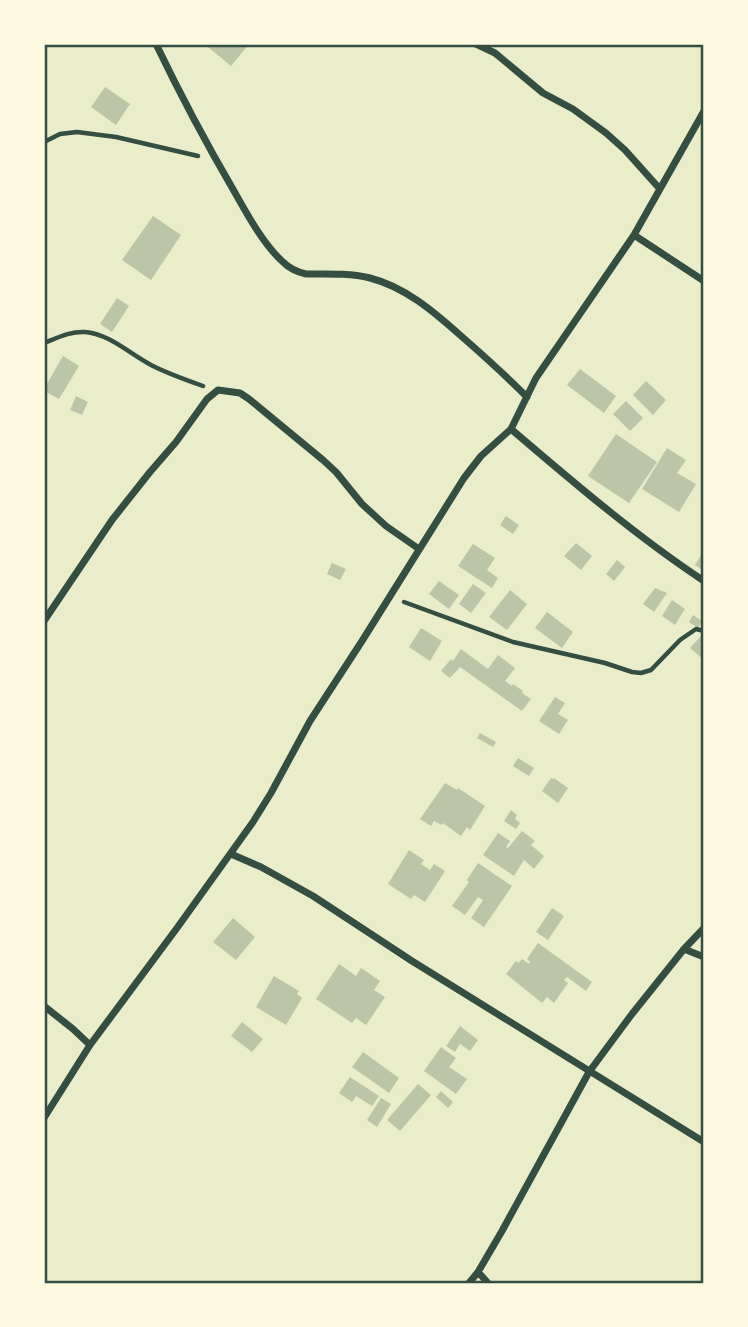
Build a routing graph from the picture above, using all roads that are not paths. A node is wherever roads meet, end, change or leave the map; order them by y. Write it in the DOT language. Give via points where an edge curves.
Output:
graph roads {
  1 [pos="156,44"];
  2 [pos="476,44"];
  3 [pos="704,111"];
  4 [pos="659,188"];
  5 [pos="634,235"];
  6 [pos="704,281"];
  7 [pos="527,397"];
  8 [pos="511,429"];
  9 [pos="419,549"];
  10 [pos="704,581"];
  11 [pos="44,621"];
  12 [pos="231,854"];
  13 [pos="704,928"];
  14 [pos="684,949"];
  15 [pos="704,957"];
  16 [pos="44,1006"];
  17 [pos="90,1045"];
  18 [pos="589,1072"];
  19 [pos="44,1118"];
  20 [pos="704,1142"];
  21 [pos="478,1272"];
  22 [pos="469,1283"];
  23 [pos="488,1283"];
  1 -- 7 [label="street" via="244,209 285,264 306,274 371,278 409,295"];
  2 -- 4 [label="street" via="597,126"];
  3 -- 4 [label="street"];
  4 -- 5 [label="street"];
  5 -- 6 [label="street"];
  5 -- 7 [label="street"];
  7 -- 8 [label="street"];
  8 -- 9 [label="street" via="474,464"];
  8 -- 10 [label="street"];
  9 -- 11 [label="street" via="386,526 336,472 249,399 218,390 112,520"];
  9 -- 12 [label="street"];
  12 -- 17 [label="street"];
  12 -- 18 [label="street" via="313,896"];
  13 -- 14 [label="street"];
  14 -- 15 [label="street"];
  14 -- 18 [label="street"];
  16 -- 17 [label="street"];
  17 -- 19 [label="street"];
  18 -- 20 [label="street"];
  18 -- 21 [label="street"];
  21 -- 22 [label="street"];
  21 -- 23 [label="street"];
}
